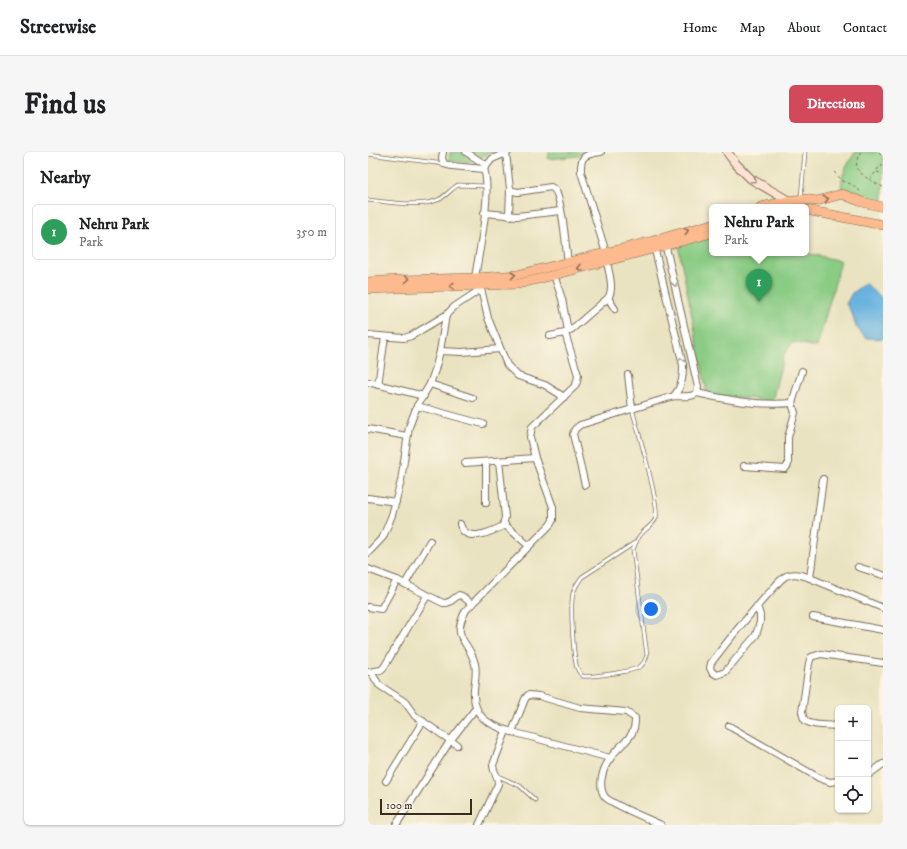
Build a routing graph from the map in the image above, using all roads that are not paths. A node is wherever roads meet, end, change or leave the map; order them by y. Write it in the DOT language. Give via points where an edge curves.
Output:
graph roads {
  1 [pos="443,152"];
  2 [pos="466,152"];
  3 [pos="601,152"];
  4 [pos="727,152"];
  5 [pos="806,152"];
  6 [pos="507,153"];
  7 [pos="368,154"];
  8 [pos="444,164"];
  9 [pos="485,167"];
  10 [pos="486,186"];
  11 [pos="510,189"];
  12 [pos="801,199"];
  13 [pos="368,200"];
  14 [pos="789,201"];
  15 [pos="775,204"];
  16 [pos="883,207"];
  17 [pos="561,211"];
  18 [pos="809,211"];
  19 [pos="484,213"];
  20 [pos="509,216"];
  21 [pos="709,225"];
  22 [pos="883,225"];
  23 [pos="709,234"];
  24 [pos="665,242"];
  25 [pos="654,245"];
  26 [pos="606,257"];
  27 [pos="568,263"];
  28 [pos="554,276"];
  29 [pos="474,278"];
  30 [pos="368,282"];
  31 [pos="481,287"];
  32 [pos="368,289"];
  33 [pos="608,298"];
  34 [pos="615,309"];
  35 [pos="446,315"];
  36 [pos="567,332"];
  37 [pos="368,335"];
  38 [pos="550,336"];
  39 [pos="385,337"];
  40 [pos="500,349"];
  41 [pos="440,352"];
  42 [pos="802,371"];
  43 [pos="628,375"];
  44 [pos="368,382"];
  45 [pos="430,384"];
  46 [pos="378,385"];
  47 [pos="697,393"];
  48 [pos="424,396"];
  49 [pos="674,396"];
  50 [pos="564,397"];
  51 [pos="473,398"];
  52 [pos="792,402"];
  53 [pos="417,406"];
  54 [pos="632,409"];
  55 [pos="484,424"];
  56 [pos="368,429"];
  57 [pos="407,436"];
  58 [pos="535,458"];
  59 [pos="498,461"];
  60 [pos="486,462"];
  61 [pos="465,463"];
  62 [pos="744,466"];
  63 [pos="823,479"];
  64 [pos="585,485"];
  65 [pos="368,498"];
  66 [pos="396,502"];
  67 [pos="486,503"];
  68 [pos="460,524"];
  69 [pos="504,524"];
  70 [pos="430,541"];
  71 [pos="636,542"];
  72 [pos="529,546"];
  73 [pos="368,553"];
  74 [pos="858,567"];
  75 [pos="368,569"];
  76 [pos="883,575"];
  77 [pos="810,578"];
  78 [pos="397,580"];
  79 [pos="405,584"];
  80 [pos="427,596"];
  81 [pos="472,604"];
  82 [pos="757,606"];
  83 [pos="368,607"];
  84 [pos="883,608"];
  85 [pos="813,617"];
  86 [pos="883,630"];
  87 [pos="883,663"];
  88 [pos="370,672"];
  89 [pos="476,708"];
  90 [pos="423,721"];
  91 [pos="729,726"];
  92 [pos="835,726"];
  93 [pos="509,732"];
  94 [pos="450,741"];
  95 [pos="457,745"];
  96 [pos="610,758"];
  97 [pos="883,764"];
  98 [pos="871,773"];
  99 [pos="498,776"];
  100 [pos="386,781"];
  101 [pos="835,781"];
  102 [pos="535,800"];
  103 [pos="396,825"];
  104 [pos="479,825"];
  105 [pos="660,825"];
  1 -- 8 [label="street"];
  2 -- 9 [label="street"];
  3 -- 26 [label="street" via="582,158 580,163"];
  4 -- 14 [label="street, one-way" via="751,179"];
  5 -- 12 [label="lane"];
  6 -- 9 [label="street" via="492,159"];
  6 -- 11 [label="street"];
  7 -- 8 [label="lane"];
  8 -- 9 [label="street"];
  9 -- 10 [label="street"];
  10 -- 13 [label="lane" via="458,185 433,201 403,203"];
  10 -- 19 [label="street"];
  11 -- 17 [label="street" via="518,192 555,189"];
  11 -- 20 [label="street"];
  12 -- 14 [label="main road"];
  12 -- 16 [label="main road, one-way" via="817,201 842,194"];
  14 -- 15 [label="main road"];
  17 -- 20 [label="street"];
  17 -- 27 [label="street"];
  18 -- 22 [label="main road"];
  19 -- 20 [label="street"];
  19 -- 29 [label="street"];
  24 -- 21 [label="main road, one-way"];
  23 -- 24 [label="main road"];
  24 -- 25 [label="main road"];
  24 -- 47 [label="street, one-way" via="698,387"];
  25 -- 26 [label="main road"];
  49 -- 25 [label="street, one-way" via="682,383 683,366"];
  26 -- 27 [label="main road"];
  26 -- 28 [label="main road, one-way"];
  26 -- 33 [label="street" via="611,289"];
  29 -- 27 [label="main road, one-way" via="517,275"];
  28 -- 31 [label="main road" via="518,284"];
  28 -- 36 [label="street" via="562,299"];
  30 -- 29 [label="main road, one-way"];
  31 -- 32 [label="main road, one-way"];
  31 -- 35 [label="street"];
  31 -- 40 [label="street"];
  33 -- 34 [label="street"];
  33 -- 36 [label="street"];
  35 -- 39 [label="street" via="411,336"];
  35 -- 41 [label="street"];
  36 -- 38 [label="street"];
  36 -- 50 [label="street" via="578,375 574,388"];
  37 -- 39 [label="street"];
  39 -- 46 [label="street"];
  40 -- 41 [label="street"];
  40 -- 50 [label="street" via="507,365 518,376 545,385"];
  41 -- 45 [label="street"];
  42 -- 52 [label="street"];
  43 -- 54 [label="street"];
  44 -- 46 [label="street"];
  45 -- 48 [label="street"];
  45 -- 51 [label="street"];
  46 -- 48 [label="street"];
  47 -- 49 [label="street" via="688,397"];
  47 -- 52 [label="street" via="728,400 783,404"];
  48 -- 53 [label="street"];
  49 -- 54 [label="street"];
  50 -- 58 [label="street" via="532,426 530,436"];
  52 -- 62 [label="street" via="795,413 788,437 788,465 785,469"];
  53 -- 55 [label="street"];
  53 -- 57 [label="street"];
  54 -- 64 [label="street" via="580,425 575,429 573,434"];
  54 -- 71 [label="lane" via="657,510 653,524"];
  56 -- 57 [label="street"];
  57 -- 66 [label="street"];
  58 -- 59 [label="street"];
  58 -- 72 [label="street" via="554,514 550,525"];
  59 -- 60 [label="street"];
  59 -- 69 [label="street"];
  60 -- 61 [label="street"];
  60 -- 67 [label="street"];
  63 -- 77 [label="street"];
  65 -- 66 [label="street"];
  66 -- 73 [label="street" via="383,537"];
  68 -- 69 [label="street" via="465,534 476,535"];
  69 -- 72 [label="street"];
  70 -- 79 [label="street"];
  71 -- 71 [label="lane" via="633,550 634,564 646,643 645,662 632,670 582,676 575,661 572,607 576,585 582,577"];
  72 -- 81 [label="street"];
  74 -- 76 [label="street"];
  75 -- 78 [label="street"];
  77 -- 82 [label="street" via="799,574 787,576"];
  77 -- 84 [label="street"];
  78 -- 79 [label="street"];
  78 -- 83 [label="street" via="381,610"];
  79 -- 80 [label="street"];
  80 -- 81 [label="street" via="447,603 458,595"];
  80 -- 88 [label="street" via="384,667"];
  81 -- 89 [label="street" via="466,610 459,627 475,665"];
  82 -- 82 [label="street" via="731,635 711,663 712,672 717,675 725,672 756,634 760,622"];
  85 -- 86 [label="street"];
  87 -- 92 [label="street" via="822,654 811,657 803,717 806,722 812,724"];
  88 -- 90 [label="street" via="379,685 405,702 412,713"];
  89 -- 93 [label="street" via="487,723"];
  89 -- 94 [label="street"];
  90 -- 94 [label="street"];
  90 -- 100 [label="street"];
  91 -- 101 [label="street" via="819,778"];
  93 -- 96 [label="street"];
  93 -- 96 [label="street" via="528,695 580,708 626,712 635,718 633,732"];
  93 -- 99 [label="street" via="493,765"];
  94 -- 95 [label="street"];
  94 -- 103 [label="street"];
  96 -- 105 [label="street" via="602,780 605,796 612,802"];
  97 -- 98 [label="street"];
  99 -- 102 [label="lane" via="520,786"];
  99 -- 104 [label="street" via="498,784"];
}
